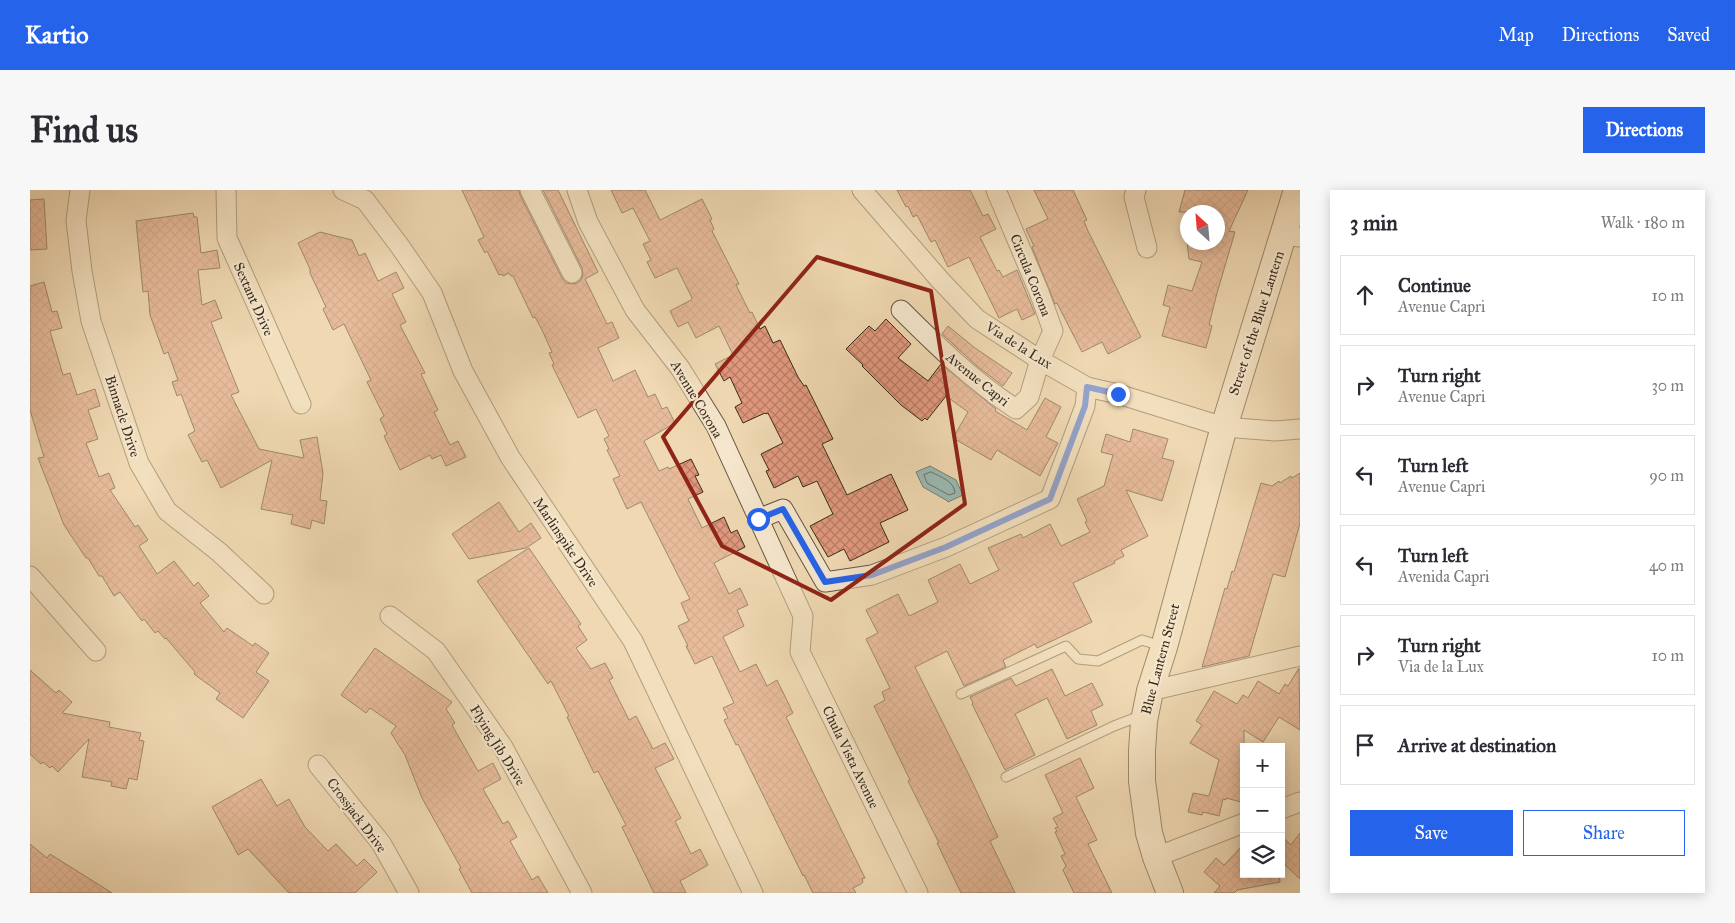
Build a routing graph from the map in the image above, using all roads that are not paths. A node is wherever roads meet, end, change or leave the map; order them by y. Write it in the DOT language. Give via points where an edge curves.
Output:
graph roads {
  1 [pos="80,190"];
  2 [pos="226,190"];
  3 [pos="343,190"];
  4 [pos="530,190"];
  5 [pos="577,190"];
  6 [pos="862,190"];
  7 [pos="996,190"];
  8 [pos="1136,190"];
  9 [pos="1297,190"];
  10 [pos="1292,236"];
  11 [pos="1147,248"];
  12 [pos="572,273"];
  13 [pos="901,310"];
  14 [pos="1040,360"];
  15 [pos="1087,387"];
  16 [pos="301,404"];
  17 [pos="1224,427"];
  18 [pos="1300,429"];
  19 [pos="758,519"];
  20 [pos="30,576"];
  21 [pos="264,594"];
  22 [pos="390,616"];
  23 [pos="803,616"];
  24 [pos="1164,647"];
  25 [pos="96,651"];
  26 [pos="1300,656"];
  27 [pos="961,694"];
  28 [pos="1148,702"];
  29 [pos="318,765"];
  30 [pos="1006,777"];
  31 [pos="1300,802"];
  32 [pos="1285,808"];
  33 [pos="1240,825"];
  34 [pos="1156,857"];
  35 [pos="409,893"];
  36 [pos="582,893"];
  37 [pos="753,893"];
  38 [pos="918,893"];
  39 [pos="1170,893"];
  1 -- 21 [label="street, Binnacle Drive" via="76,221 92,321 138,463 167,511 219,552"];
  2 -- 16 [label="street, Sextant Drive" via="227,238"];
  3 -- 37 [label="street, Marlinspike Drive" via="365,200 432,292 463,371 510,457 633,641"];
  4 -- 12 [label="street"];
  5 -- 19 [label="street, Avenue Corona" via="588,222 635,310 680,368 716,426"];
  6 -- 14 [label="street, Via de la Lux" via="977,319"];
  7 -- 14 [label="street, Circula Corona" via="1054,331"];
  8 -- 11 [label="street" via="1134,197"];
  9 -- 10 [label="street, Street of the Blue Lantern"];
  10 -- 17 [label="street, Street of the Blue Lantern"];
  13 -- 14 [label="street, Avenue Capri" via="989,391 1016,409 1028,397"];
  14 -- 15 [label="street, Via de la Lux"];
  15 -- 17 [label="street, Via de la Lux"];
  15 -- 19 [label="street" via="1085,406 1050,499 946,547 872,575 825,582 783,509"];
  17 -- 18 [label="street, Via de la Lux" via="1275,431"];
  17 -- 24 [label="street, Blue Lantern Street"];
  19 -- 23 [label="street, Avenue Corona"];
  20 -- 25 [label="street"];
  22 -- 36 [label="street, Flying Jib Drive" via="436,651 497,739"];
  23 -- 38 [label="street, Chula Vista Avenue" via="800,652"];
  24 -- 27 [label="lane" via="1142,640 1098,662 1078,659 1066,646"];
  24 -- 28 [label="street, Blue Lantern Street"];
  26 -- 28 [label="street"];
  28 -- 30 [label="lane" via="1114,726"];
  28 -- 34 [label="street, Blue Lantern Street" via="1142,781 1149,833"];
  29 -- 35 [label="street, Crossjack Drive" via="381,843"];
  31 -- 32 [label="street"];
  33 -- 34 [label="street"];
  34 -- 39 [label="street, Blue Lantern Street"];
}
